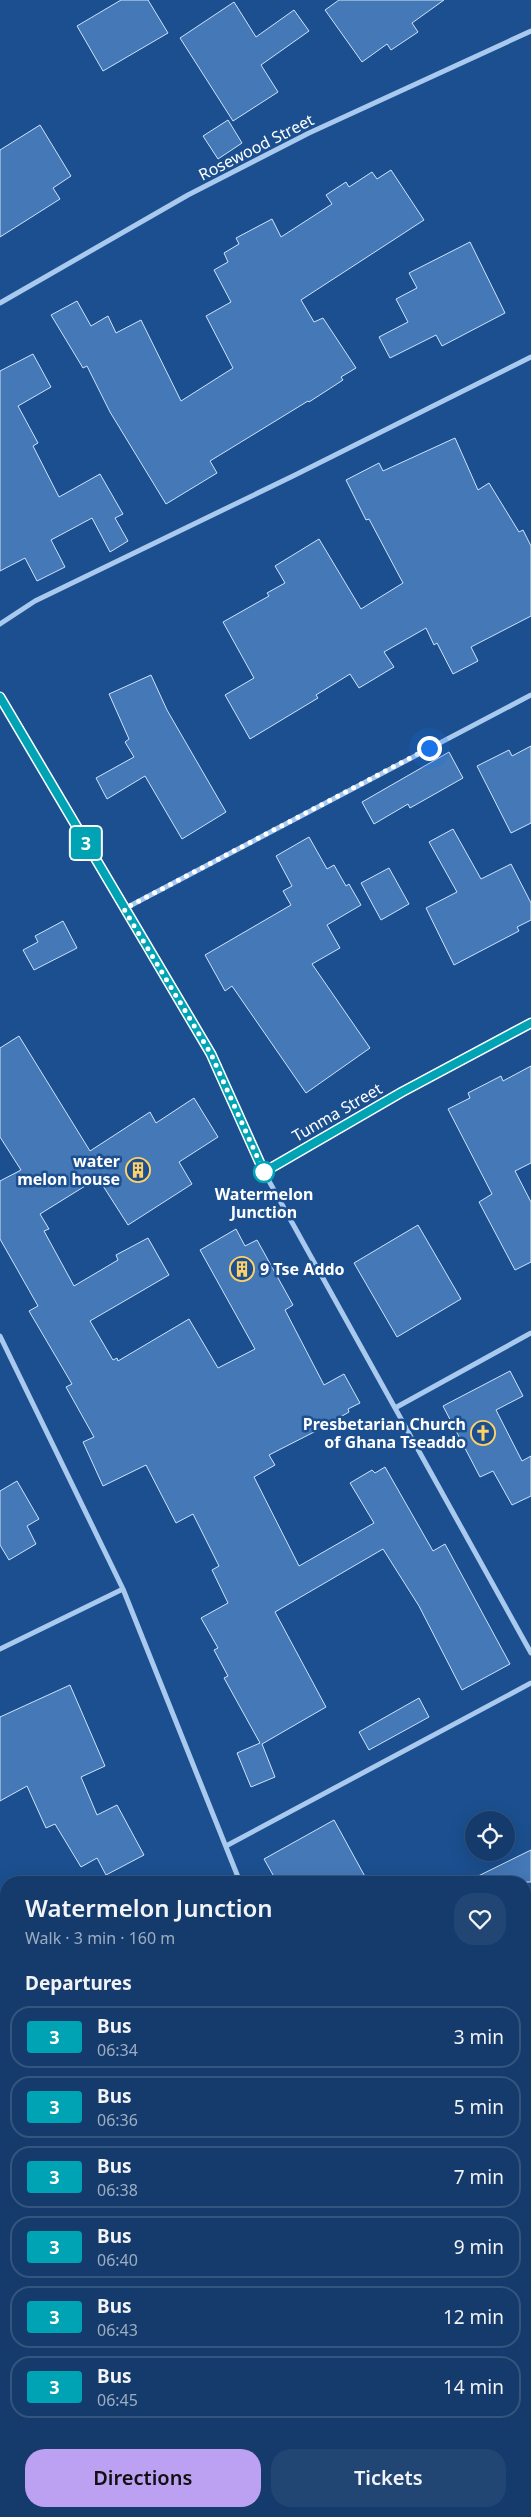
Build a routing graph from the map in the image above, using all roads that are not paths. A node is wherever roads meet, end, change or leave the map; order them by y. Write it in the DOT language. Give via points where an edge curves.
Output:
graph roads {
  1 [pos="531,31"];
  2 [pos="0,303"];
  3 [pos="531,357"];
  4 [pos="0,624"];
  5 [pos="531,695"];
  6 [pos="0,697"];
  7 [pos="124,909"];
  8 [pos="531,1023"];
  9 [pos="264,1172"];
  10 [pos="531,1333"];
  11 [pos="0,1336"];
  12 [pos="395,1408"];
  13 [pos="123,1589"];
  14 [pos="0,1649"];
  15 [pos="531,1653"];
  16 [pos="531,1683"];
  17 [pos="226,1846"];
  18 [pos="238,1876"];
  1 -- 2 [label="street, Rosewood Street" via="309,133 231,173"];
  3 -- 4 [label="street" via="294,476 35,600"];
  5 -- 7 [label="street"];
  6 -- 7 [label="street"];
  7 -- 9 [label="street" via="211,1054"];
  8 -- 9 [label="street, Tunma Street" via="402,1092"];
  9 -- 12 [label="street"];
  10 -- 12 [label="street"];
  11 -- 13 [label="street"];
  12 -- 15 [label="street"];
  13 -- 14 [label="street"];
  13 -- 17 [label="street"];
  16 -- 17 [label="street"];
  17 -- 18 [label="street"];
}
